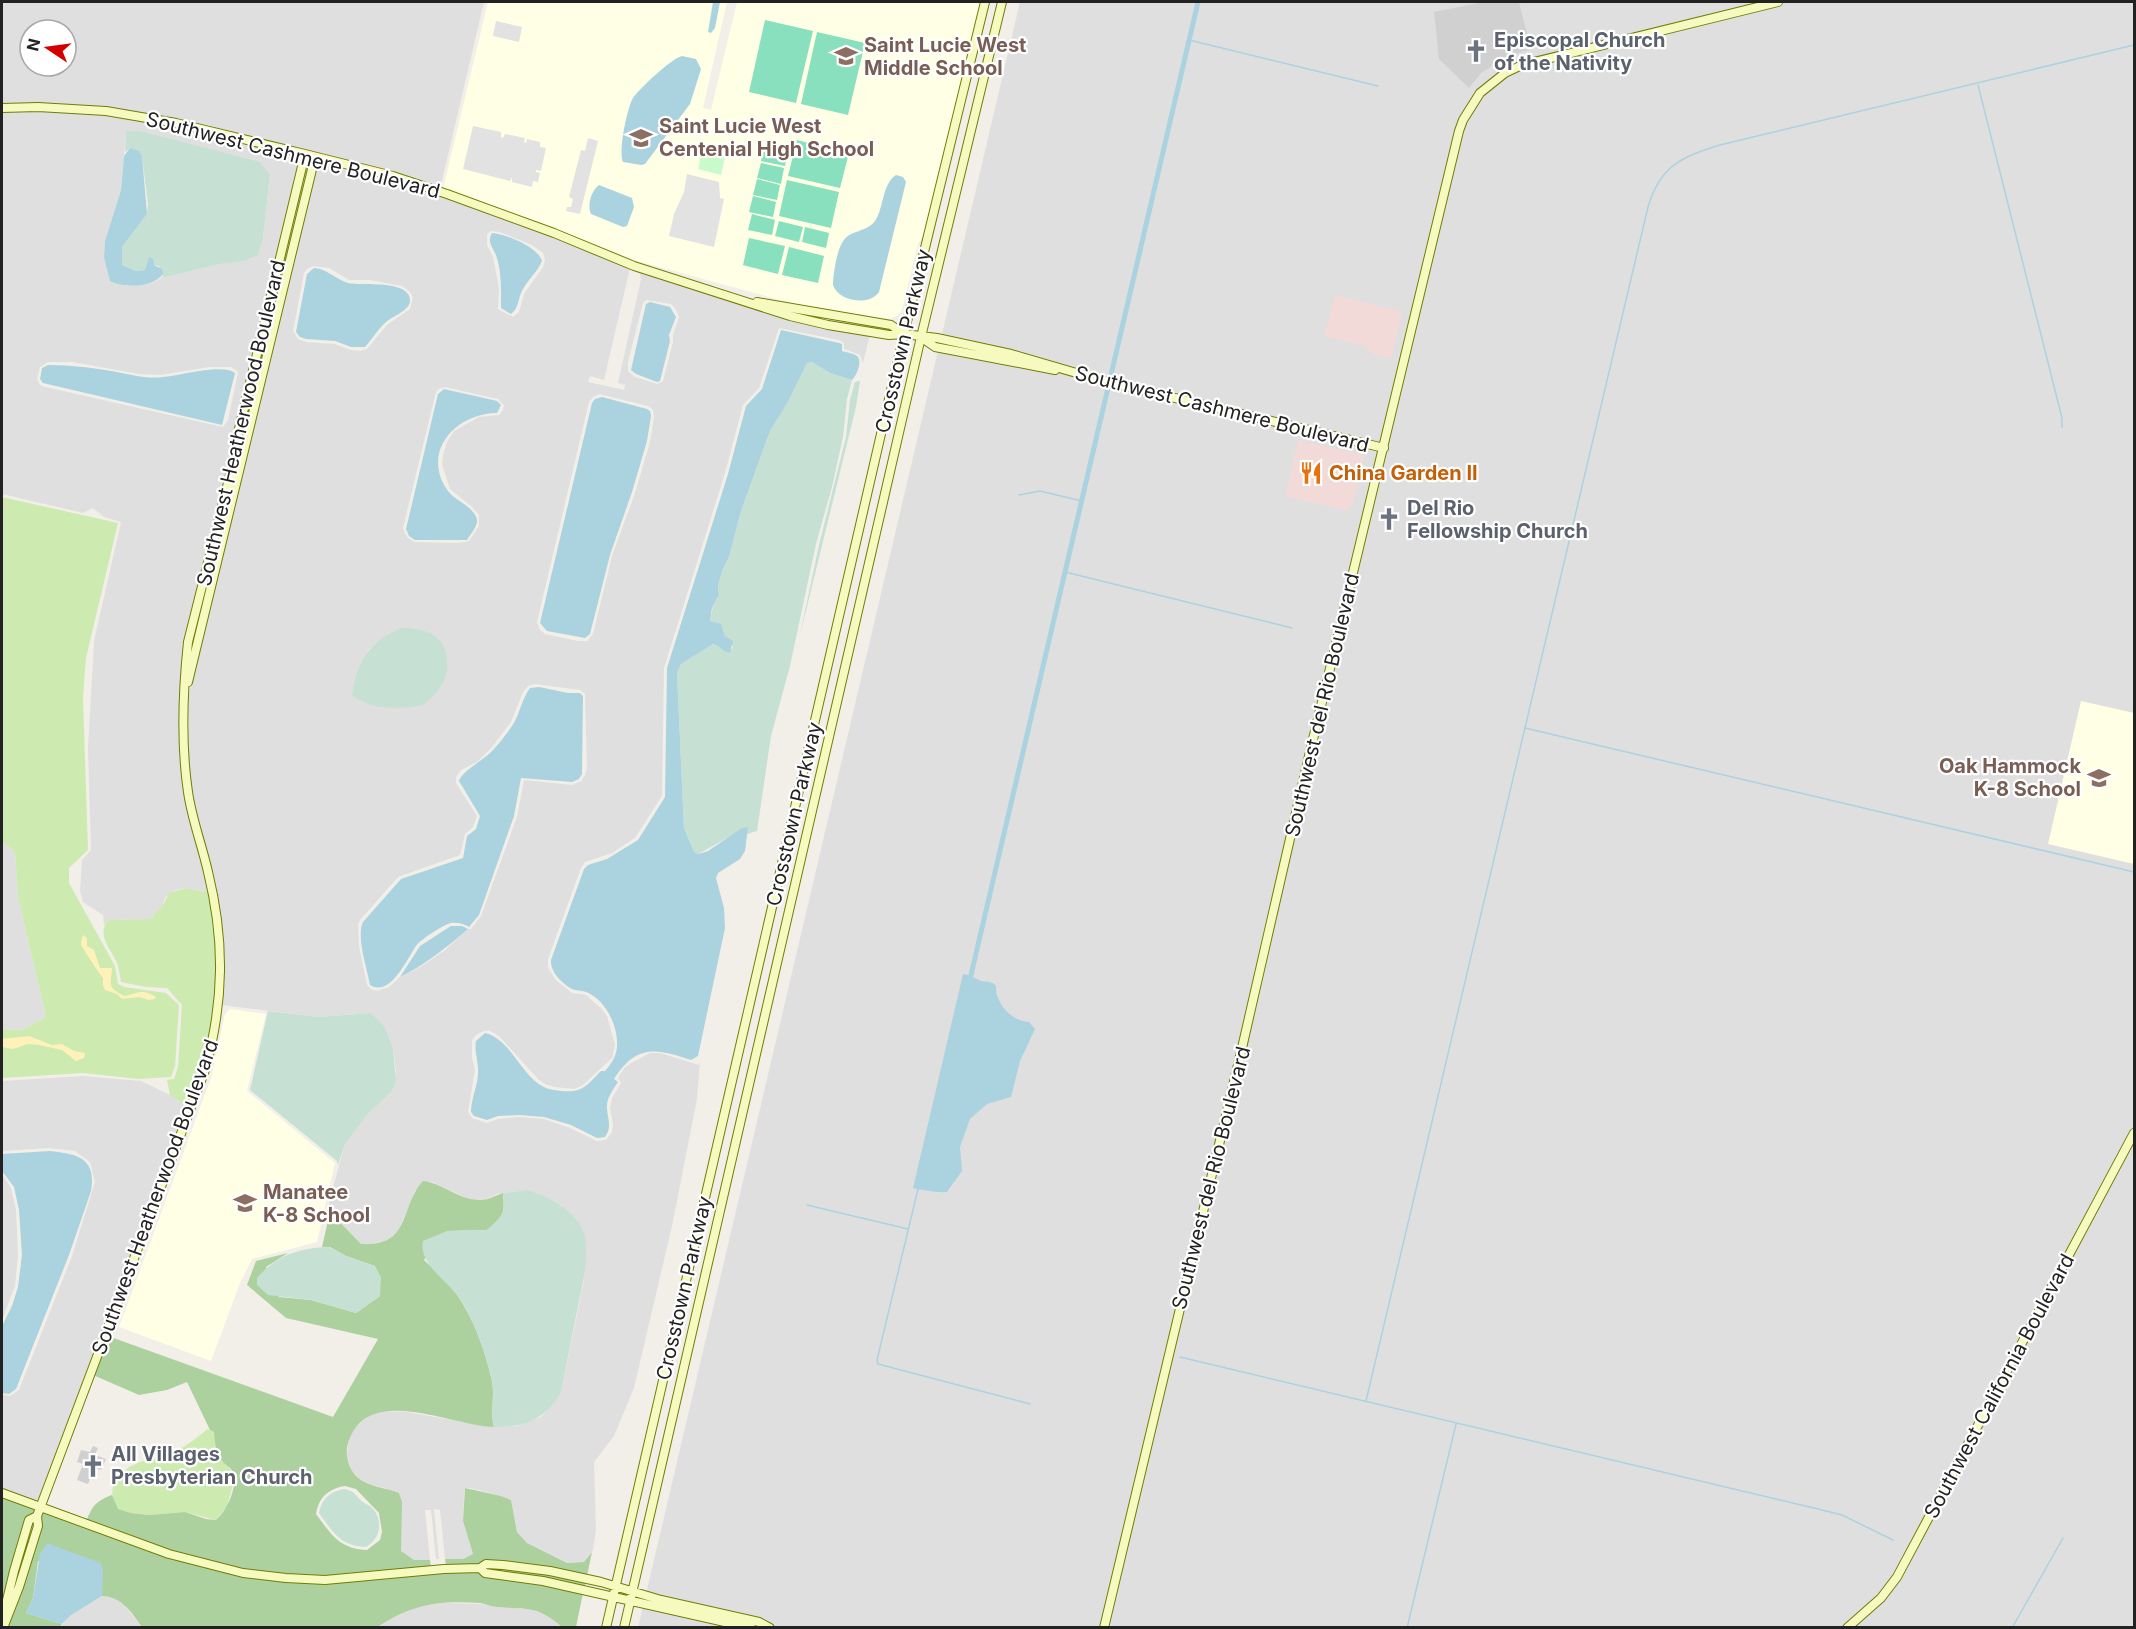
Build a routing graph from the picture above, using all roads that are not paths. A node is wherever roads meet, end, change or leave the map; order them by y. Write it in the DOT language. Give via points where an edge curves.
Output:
graph roads {
  1 [pos="985,2"];
  2 [pos="1002,2"];
  3 [pos="1778,2"];
  4 [pos="2,108"];
  5 [pos="305,154"];
  6 [pos="315,156"];
  7 [pos="904,334"];
  8 [pos="921,337"];
  9 [pos="1384,448"];
  10 [pos="185,692"];
  11 [pos="2134,1133"];
  12 [pos="2,1493"];
  13 [pos="38,1512"];
  14 [pos="480,1569"];
  15 [pos="12,1577"];
  16 [pos="21,1579"];
  17 [pos="615,1586"];
  18 [pos="632,1592"];
  19 [pos="613,1597"];
  20 [pos="630,1602"];
  21 [pos="2,1626"];
  22 [pos="766,1627"];
  23 [pos="606,1628"];
  24 [pos="624,1628"];
  25 [pos="751,1628"];
  26 [pos="1104,1628"];
  27 [pos="1847,1628"];
  1 -- 7 [label="street, Crosstown Parkway"];
  2 -- 8 [label="street, Crosstown Parkway"];
  3 -- 9 [label="street, Southwest del Rio Boulevard" via="1522,65 1480,93 1459,131"];
  4 -- 5 [label="street, Southwest Cashmere Boulevard" via="106,111 176,123"];
  5 -- 6 [label="street, Southwest Cashmere Boulevard"];
  5 -- 10 [label="street, Southwest Heatherwood Boulevard" via="236,455 188,642"];
  6 -- 7 [label="street, Southwest Cashmere Boulevard" via="447,194 634,266 747,301 891,325"];
  6 -- 10 [label="street, Southwest Heatherwood Boulevard"];
  7 -- 8 [label="street, Southwest Cashmere Boulevard"];
  7 -- 17 [label="street, Crosstown Parkway"];
  8 -- 9 [label="street, Southwest Cashmere Boulevard" via="1011,354 1104,381"];
  8 -- 18 [label="street, Crosstown Parkway"];
  9 -- 26 [label="street, Southwest del Rio Boulevard"];
  10 -- 13 [label="street, Southwest Heatherwood Boulevard" via="188,791 220,941 220,1000 214,1036 202,1078"];
  11 -- 27 [label="street, Southwest California Boulevard" via="1897,1577 1881,1598"];
  12 -- 13 [label="street"];
  13 -- 14 [label="street" via="210,1566 254,1574 325,1580"];
  13 -- 15 [label="street, Southwest Heatherwood Boulevard" via="29,1520"];
  13 -- 16 [label="street, Southwest Heatherwood Boulevard" via="38,1526"];
  14 -- 17 [label="street" via="486,1564 527,1568"];
  14 -- 19 [label="street"];
  15 -- 16 [label="street"];
  15 -- 21 [label="street, Southwest Heatherwood Boulevard"];
  16 -- 21 [label="street, Southwest Heatherwood Boulevard"];
  17 -- 18 [label="street"];
  17 -- 19 [label="street, Crosstown Parkway"];
  18 -- 20 [label="street, Crosstown Parkway"];
  18 -- 22 [label="street" via="759,1622"];
  19 -- 20 [label="street"];
  19 -- 23 [label="street, Crosstown Parkway"];
  20 -- 24 [label="street, Crosstown Parkway"];
  20 -- 25 [label="street"];
}
